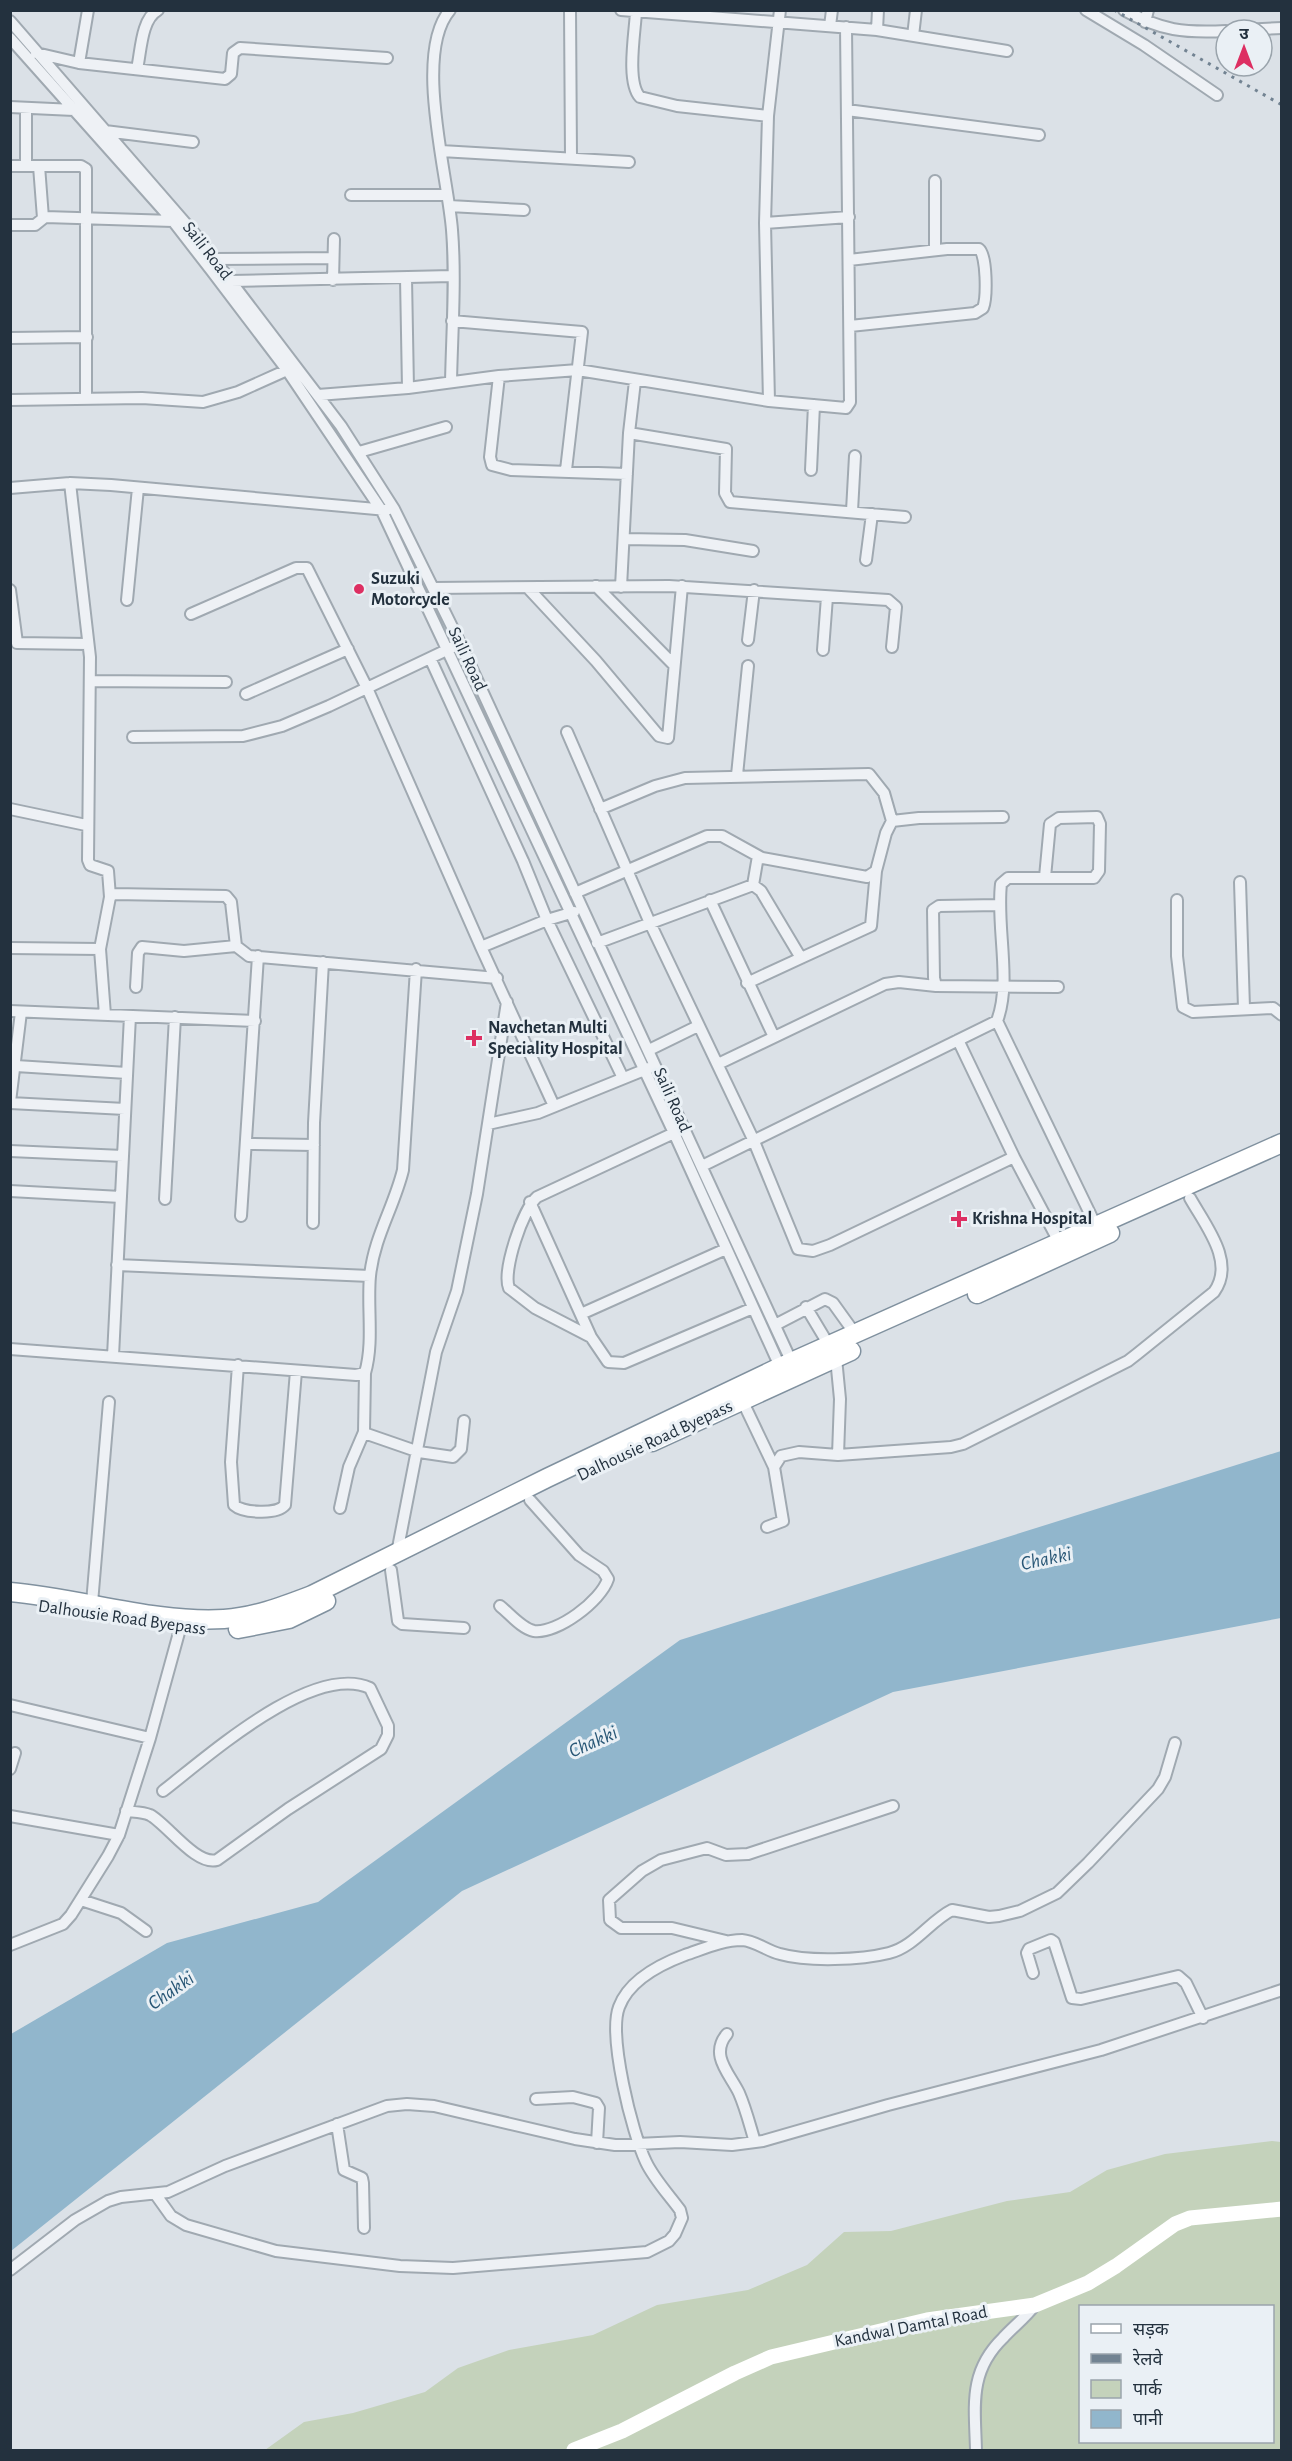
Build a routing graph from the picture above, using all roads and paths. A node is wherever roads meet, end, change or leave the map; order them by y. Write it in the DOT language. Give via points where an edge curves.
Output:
graph roads {
  1 [pos="88,10"];
  2 [pos="158,10"];
  3 [pos="450,10"];
  4 [pos="570,10"];
  5 [pos="621,10"];
  6 [pos="780,10"];
  7 [pos="832,10"];
  8 [pos="878,10"];
  9 [pos="916,10"];
  10 [pos="1086,10"];
  11 [pos="1124,10"];
  12 [pos="1148,10"];
  13 [pos="636,12"];
  14 [pos="681,12"];
  15 [pos="732,15"];
  16 [pos="10,21"];
  17 [pos="1145,22"];
  18 [pos="779,23"];
  19 [pos="830,26"];
  20 [pos="846,27"];
  21 [pos="877,30"];
  22 [pos="1214,31"];
  23 [pos="913,36"];
  24 [pos="10,38"];
  25 [pos="1007,51"];
  26 [pos="32,54"];
  27 [pos="387,58"];
  28 [pos="79,63"];
  29 [pos="137,69"];
  30 [pos="1217,95"];
  31 [pos="10,108"];
  32 [pos="26,110"];
  33 [pos="74,110"];
  34 [pos="847,110"];
  35 [pos="768,116"];
  36 [pos="105,131"];
  37 [pos="1039,135"];
  38 [pos="193,142"];
  39 [pos="441,151"];
  40 [pos="571,157"];
  41 [pos="629,162"];
  42 [pos="10,166"];
  43 [pos="26,166"];
  44 [pos="39,166"];
  45 [pos="935,181"];
  46 [pos="351,195"];
  47 [pos="446,195"];
  48 [pos="449,206"];
  49 [pos="524,210"];
  50 [pos="43,218"];
  51 [pos="88,218"];
  52 [pos="849,218"];
  53 [pos="172,221"];
  54 [pos="765,223"];
  55 [pos="10,225"];
  56 [pos="334,239"];
  57 [pos="934,250"];
  58 [pos="333,258"];
  59 [pos="214,259"];
  60 [pos="849,261"];
  61 [pos="452,276"];
  62 [pos="406,278"];
  63 [pos="333,280"];
  64 [pos="231,281"];
  65 [pos="452,321"];
  66 [pos="850,326"];
  67 [pos="87,337"];
  68 [pos="10,338"];
  69 [pos="287,369"];
  70 [pos="578,370"];
  71 [pos="499,376"];
  72 [pos="635,381"];
  73 [pos="451,382"];
  74 [pos="408,388"];
  75 [pos="318,396"];
  76 [pos="86,398"];
  77 [pos="10,400"];
  78 [pos="769,400"];
  79 [pos="814,405"];
  80 [pos="447,427"];
  81 [pos="629,433"];
  82 [pos="358,452"];
  83 [pos="855,456"];
  84 [pos="566,470"];
  85 [pos="811,470"];
  86 [pos="627,474"];
  87 [pos="70,483"];
  88 [pos="10,488"];
  89 [pos="138,488"];
  90 [pos="394,509"];
  91 [pos="382,511"];
  92 [pos="852,511"];
  93 [pos="872,514"];
  94 [pos="905,517"];
  95 [pos="624,539"];
  96 [pos="753,551"];
  97 [pos="866,560"];
  98 [pos="596,586"];
  99 [pos="682,586"];
  100 [pos="621,587"];
  101 [pos="433,588"];
  102 [pos="528,588"];
  103 [pos="10,590"];
  104 [pos="754,590"];
  105 [pos="827,597"];
  106 [pos="127,600"];
  107 [pos="191,614"];
  108 [pos="748,640"];
  109 [pos="460,643"];
  110 [pos="88,644"];
  111 [pos="892,647"];
  112 [pos="348,649"];
  113 [pos="449,649"];
  114 [pos="823,650"];
  115 [pos="430,658"];
  116 [pos="673,664"];
  117 [pos="748,666"];
  118 [pos="90,681"];
  119 [pos="226,682"];
  120 [pos="368,688"];
  121 [pos="246,694"];
  122 [pos="567,732"];
  123 [pos="133,737"];
  124 [pos="737,776"];
  125 [pos="10,809"];
  126 [pos="600,809"];
  127 [pos="1002,817"];
  128 [pos="892,821"];
  129 [pos="86,825"];
  130 [pos="758,856"];
  131 [pos="627,869"];
  132 [pos="876,871"];
  133 [pos="1045,877"];
  134 [pos="1240,882"];
  135 [pos="753,885"];
  136 [pos="575,893"];
  137 [pos="110,897"];
  138 [pos="710,900"];
  139 [pos="1177,900"];
  140 [pos="998,905"];
  141 [pos="583,909"];
  142 [pos="570,914"];
  143 [pos="547,920"];
  144 [pos="650,923"];
  145 [pos="597,943"];
  146 [pos="236,946"];
  147 [pos="481,947"];
  148 [pos="10,948"];
  149 [pos="100,949"];
  150 [pos="258,956"];
  151 [pos="801,958"];
  152 [pos="323,962"];
  153 [pos="416,969"];
  154 [pos="497,978"];
  155 [pos="747,983"];
  156 [pos="936,986"];
  157 [pos="1003,986"];
  158 [pos="136,987"];
  159 [pos="1058,987"];
  160 [pos="508,1001"];
  161 [pos="1244,1008"];
  162 [pos="16,1011"];
  163 [pos="1281,1015"];
  164 [pos="105,1016"];
  165 [pos="130,1016"];
  166 [pos="175,1017"];
  167 [pos="255,1021"];
  168 [pos="997,1021"];
  169 [pos="698,1026"];
  170 [pos="774,1036"];
  171 [pos="958,1040"];
  172 [pos="649,1050"];
  173 [pos="718,1064"];
  174 [pos="16,1066"];
  175 [pos="657,1066"];
  176 [pos="642,1069"];
  177 [pos="127,1073"];
  178 [pos="623,1078"];
  179 [pos="10,1102"];
  180 [pos="554,1107"];
  181 [pos="125,1109"];
  182 [pos="488,1124"];
  183 [pos="674,1133"];
  184 [pos="753,1139"];
  185 [pos="1281,1143"];
  186 [pos="248,1144"];
  187 [pos="314,1145"];
  188 [pos="10,1151"];
  189 [pos="123,1156"];
  190 [pos="1281,1156"];
  191 [pos="1014,1157"];
  192 [pos="702,1166"];
  193 [pos="10,1191"];
  194 [pos="121,1197"];
  195 [pos="1190,1197"];
  196 [pos="165,1199"];
  197 [pos="530,1202"];
  198 [pos="241,1216"];
  199 [pos="313,1223"];
  200 [pos="1096,1226"];
  201 [pos="1059,1242"];
  202 [pos="726,1249"];
  203 [pos="117,1265"];
  204 [pos="370,1276"];
  205 [pos="806,1306"];
  206 [pos="753,1308"];
  207 [pos="581,1314"];
  208 [pos="776,1325"];
  209 [pos="856,1335"];
  210 [pos="591,1337"];
  211 [pos="10,1349"];
  212 [pos="833,1352"];
  213 [pos="112,1356"];
  214 [pos="238,1365"];
  215 [pos="296,1371"];
  216 [pos="789,1371"];
  217 [pos="365,1373"];
  218 [pos="742,1400"];
  219 [pos="109,1402"];
  220 [pos="464,1421"];
  221 [pos="364,1432"];
  222 [pos="419,1452"];
  223 [pos="838,1455"];
  224 [pos="774,1467"];
  225 [pos="530,1500"];
  226 [pos="340,1508"];
  227 [pos="767,1527"];
  228 [pos="394,1562"];
  229 [pos="10,1592"];
  230 [pos="92,1603"];
  231 [pos="10,1604"];
  232 [pos="500,1606"];
  233 [pos="464,1628"];
  234 [pos="180,1629"];
  235 [pos="10,1705"];
  236 [pos="150,1738"];
  237 [pos="1175,1743"];
  238 [pos="15,1753"];
  239 [pos="10,1769"];
  240 [pos="163,1791"];
  241 [pos="893,1806"];
  242 [pos="126,1811"];
  243 [pos="10,1816"];
  244 [pos="119,1835"];
  245 [pos="81,1900"];
  246 [pos="146,1931"];
  247 [pos="729,1942"];
  248 [pos="10,1945"];
  249 [pos="1033,1973"];
  250 [pos="1281,1990"];
  251 [pos="1203,2018"];
  252 [pos="727,2034"];
  253 [pos="536,2099"];
  254 [pos="337,2124"];
  255 [pos="755,2142"];
  256 [pos="597,2143"];
  257 [pos="640,2144"];
  258 [pos="156,2195"];
  259 [pos="1281,2209"];
  260 [pos="364,2228"];
  261 [pos="10,2270"];
  262 [pos="1035,2305"];
  263 [pos="574,2451"];
  264 [pos="976,2451"];
  1 -- 28 [label="street"];
  2 -- 29 [label="street" via="147,22"];
  3 -- 39 [label="street" via="434,45"];
  4 -- 40 [label="street"];
  5 -- 13 [label="street"];
  6 -- 18 [label="street"];
  7 -- 19 [label="street"];
  8 -- 21 [label="street"];
  9 -- 23 [label="street"];
  10 -- 30 [label="street"];
  11 -- 17 [label="street"];
  12 -- 17 [label="street"];
  13 -- 14 [label="street"];
  13 -- 35 [label="street" via="632,66 634,87 640,97 677,106"];
  14 -- 15 [label="street"];
  15 -- 18 [label="street"];
  16 -- 26 [label="street, Saili Road"];
  17 -- 22 [label="street" via="1174,31"];
  18 -- 19 [label="street"];
  18 -- 35 [label="street"];
  19 -- 20 [label="street"];
  20 -- 21 [label="street"];
  20 -- 34 [label="street"];
  21 -- 23 [label="street"];
  23 -- 25 [label="street"];
  24 -- 26 [label="street"];
  26 -- 28 [label="street"];
  26 -- 33 [label="street"];
  26 -- 36 [label="street, Saili Road"];
  27 -- 29 [label="street" via="240,48 232,53 231,74 225,79"];
  28 -- 29 [label="street"];
  31 -- 32 [label="street"];
  32 -- 33 [label="street"];
  32 -- 43 [label="street"];
  33 -- 53 [label="street"];
  34 -- 37 [label="street"];
  34 -- 52 [label="street"];
  35 -- 54 [label="street"];
  36 -- 38 [label="street"];
  36 -- 59 [label="street, Saili Road"];
  39 -- 40 [label="street"];
  39 -- 47 [label="street"];
  40 -- 41 [label="street"];
  42 -- 43 [label="street"];
  43 -- 44 [label="street"];
  44 -- 50 [label="street"];
  44 -- 51 [label="street" via="85,168"];
  45 -- 57 [label="street"];
  46 -- 47 [label="street"];
  47 -- 48 [label="street"];
  48 -- 49 [label="street"];
  48 -- 61 [label="street"];
  50 -- 51 [label="street"];
  50 -- 55 [label="street" via="35,225"];
  51 -- 53 [label="street"];
  51 -- 67 [label="street"];
  52 -- 54 [label="street"];
  52 -- 60 [label="street"];
  53 -- 69 [label="street"];
  54 -- 78 [label="street"];
  56 -- 58 [label="street"];
  57 -- 60 [label="street"];
  57 -- 66 [label="street" via="983,252 985,304 980,311"];
  58 -- 59 [label="street"];
  58 -- 63 [label="street"];
  59 -- 64 [label="street, Saili Road"];
  60 -- 66 [label="street"];
  61 -- 62 [label="street"];
  61 -- 65 [label="street"];
  62 -- 63 [label="street"];
  62 -- 74 [label="street"];
  63 -- 64 [label="street"];
  64 -- 75 [label="street, Saili Road"];
  65 -- 70 [label="street" via="582,332"];
  65 -- 73 [label="street"];
  66 -- 79 [label="street" via="849,406 841,409"];
  67 -- 68 [label="street"];
  67 -- 76 [label="street"];
  69 -- 76 [label="street" via="238,392 203,402"];
  69 -- 91 [label="street"];
  70 -- 71 [label="street"];
  70 -- 72 [label="street"];
  70 -- 84 [label="street"];
  71 -- 73 [label="street"];
  71 -- 84 [label="street" via="492,465 511,470"];
  72 -- 78 [label="street"];
  72 -- 81 [label="street"];
  73 -- 74 [label="street"];
  74 -- 75 [label="street"];
  75 -- 82 [label="street, Saili Road"];
  76 -- 77 [label="street"];
  78 -- 79 [label="street"];
  79 -- 85 [label="street"];
  80 -- 82 [label="street"];
  81 -- 86 [label="street"];
  81 -- 92 [label="street" via="726,449 724,493 730,502"];
  82 -- 90 [label="street, Saili Road"];
  83 -- 92 [label="street"];
  84 -- 86 [label="street"];
  86 -- 95 [label="street"];
  87 -- 88 [label="street"];
  87 -- 89 [label="street"];
  87 -- 110 [label="street"];
  89 -- 91 [label="street"];
  89 -- 106 [label="street"];
  90 -- 91 [label="street"];
  90 -- 101 [label="street, Saili Road"];
  91 -- 113 [label="street"];
  92 -- 93 [label="street"];
  93 -- 94 [label="street"];
  93 -- 97 [label="street"];
  95 -- 96 [label="street" via="685,540"];
  95 -- 100 [label="street"];
  98 -- 100 [label="street"];
  98 -- 102 [label="street"];
  98 -- 116 [label="street"];
  99 -- 100 [label="street"];
  99 -- 104 [label="street"];
  99 -- 116 [label="street"];
  101 -- 102 [label="street"];
  101 -- 109 [label="street, Saili Road"];
  102 -- 116 [label="street" via="663,738 668,738 670,730"];
  103 -- 110 [label="street" via="17,643"];
  104 -- 105 [label="street"];
  104 -- 108 [label="street"];
  105 -- 111 [label="street" via="895,603"];
  105 -- 114 [label="street"];
  107 -- 112 [label="street" via="303,567"];
  109 -- 113 [label="street"];
  109 -- 136 [label="street, Saili Road"];
  110 -- 118 [label="street"];
  112 -- 120 [label="street"];
  112 -- 121 [label="street"];
  113 -- 115 [label="street"];
  113 -- 142 [label="street"];
  115 -- 120 [label="street"];
  115 -- 143 [label="street"];
  117 -- 124 [label="street"];
  118 -- 119 [label="street"];
  118 -- 129 [label="street"];
  120 -- 123 [label="street" via="258,734"];
  120 -- 147 [label="street"];
  122 -- 126 [label="street"];
  124 -- 126 [label="street" via="671,781"];
  124 -- 128 [label="street" via="869,774 884,794"];
  125 -- 129 [label="street"];
  126 -- 131 [label="street"];
  127 -- 128 [label="street"];
  128 -- 132 [label="street"];
  129 -- 137 [label="street" via="89,863 108,871"];
  130 -- 131 [label="street" via="722,836 707,836"];
  130 -- 132 [label="street" via="861,876"];
  130 -- 135 [label="street"];
  131 -- 136 [label="street"];
  131 -- 144 [label="street"];
  132 -- 151 [label="street" via="871,926"];
  133 -- 133 [label="street" via="1089,880 1097,876 1097,817 1059,818 1050,824"];
  133 -- 140 [label="street" via="1003,880"];
  134 -- 161 [label="street"];
  135 -- 138 [label="street"];
  135 -- 151 [label="street"];
  136 -- 141 [label="street, Saili Road"];
  137 -- 146 [label="street" via="226,896 231,902"];
  137 -- 149 [label="street"];
  138 -- 144 [label="street"];
  138 -- 155 [label="street"];
  139 -- 161 [label="street" via="1183,1007 1193,1012"];
  140 -- 156 [label="street" via="939,906 933,910"];
  140 -- 157 [label="street"];
  141 -- 142 [label="street"];
  141 -- 145 [label="street, Saili Road"];
  142 -- 143 [label="street"];
  142 -- 176 [label="street"];
  143 -- 147 [label="street"];
  143 -- 178 [label="street"];
  144 -- 145 [label="street"];
  144 -- 169 [label="street"];
  145 -- 172 [label="street, Saili Road"];
  146 -- 150 [label="street" via="249,956"];
  146 -- 158 [label="street" via="184,951 142,947 138,953"];
  147 -- 154 [label="street"];
  148 -- 149 [label="street"];
  149 -- 164 [label="street"];
  150 -- 152 [label="street"];
  150 -- 167 [label="street"];
  151 -- 155 [label="street"];
  152 -- 153 [label="street"];
  152 -- 187 [label="street"];
  153 -- 154 [label="street"];
  153 -- 204 [label="street" via="403,1170 395,1199 376,1238"];
  154 -- 160 [label="street"];
  155 -- 170 [label="street"];
  156 -- 157 [label="street"];
  156 -- 170 [label="street" via="885,984"];
  157 -- 159 [label="street"];
  157 -- 168 [label="street"];
  160 -- 180 [label="street"];
  160 -- 182 [label="street"];
  161 -- 163 [label="street" via="1273,1008"];
  162 -- 164 [label="street"];
  162 -- 174 [label="street"];
  164 -- 165 [label="street"];
  165 -- 166 [label="street"];
  165 -- 177 [label="street"];
  166 -- 167 [label="street"];
  166 -- 196 [label="street"];
  167 -- 186 [label="street"];
  168 -- 171 [label="street"];
  168 -- 200 [label="street"];
  169 -- 172 [label="street"];
  169 -- 173 [label="street"];
  170 -- 173 [label="street"];
  171 -- 184 [label="street"];
  171 -- 191 [label="street"];
  172 -- 175 [label="street, Saili Road"];
  173 -- 184 [label="street"];
  174 -- 177 [label="street"];
  174 -- 179 [label="street"];
  175 -- 176 [label="street"];
  175 -- 192 [label="street, Saili Road"];
  176 -- 178 [label="street"];
  176 -- 183 [label="street"];
  177 -- 181 [label="street"];
  178 -- 180 [label="street"];
  179 -- 181 [label="street"];
  180 -- 182 [label="street"];
  181 -- 189 [label="street"];
  182 -- 222 [label="street" via="457,1292 436,1352"];
  183 -- 197 [label="street"];
  183 -- 202 [label="street"];
  184 -- 191 [label="street" via="794,1244 804,1252 830,1245"];
  184 -- 192 [label="street"];
  185 -- 200 [label="highway"];
  186 -- 187 [label="street"];
  186 -- 198 [label="street"];
  187 -- 199 [label="street"];
  188 -- 189 [label="street"];
  189 -- 194 [label="street"];
  190 -- 195 [label="highway, Dalhousie Road Byepass"];
  191 -- 201 [label="street"];
  192 -- 208 [label="street, Saili Road"];
  193 -- 194 [label="street"];
  194 -- 203 [label="street"];
  195 -- 212 [label="highway, Dalhousie Road Byepass"];
  195 -- 223 [label="street" via="1220,1253 1219,1285 1128,1361 963,1444 933,1450"];
  197 -- 207 [label="street"];
  197 -- 210 [label="street" via="506,1274 509,1288 535,1308"];
  200 -- 201 [label="highway"];
  201 -- 209 [label="highway"];
  202 -- 206 [label="street"];
  202 -- 207 [label="street"];
  203 -- 204 [label="street"];
  203 -- 213 [label="street"];
  204 -- 217 [label="street"];
  205 -- 208 [label="street"];
  205 -- 209 [label="street" via="829,1300"];
  205 -- 212 [label="street"];
  206 -- 210 [label="street" via="624,1363 608,1362"];
  206 -- 216 [label="street"];
  207 -- 210 [label="street"];
  208 -- 216 [label="street, Saili Road"];
  209 -- 212 [label="highway"];
  211 -- 213 [label="street"];
  212 -- 216 [label="highway, Dalhousie Road Byepass"];
  212 -- 223 [label="street" via="840,1399"];
  213 -- 214 [label="street"];
  214 -- 215 [label="street"];
  214 -- 215 [label="street" via="231,1462 234,1505 245,1509 277,1511 285,1505"];
  215 -- 217 [label="street" via="356,1376"];
  216 -- 218 [label="highway, Dalhousie Road Byepass"];
  216 -- 228 [label="highway" via="547,1478"];
  217 -- 221 [label="street"];
  218 -- 224 [label="street"];
  218 -- 225 [label="highway, Dalhousie Road Byepass"];
  219 -- 230 [label="street"];
  220 -- 222 [label="street" via="458,1454 446,1457"];
  221 -- 222 [label="street"];
  221 -- 226 [label="street" via="349,1467"];
  222 -- 228 [label="street"];
  223 -- 224 [label="street" via="787,1454"];
  224 -- 227 [label="street" via="783,1521"];
  225 -- 228 [label="highway, Dalhousie Road Byepass"];
  225 -- 232 [label="street" via="579,1555 603,1571 608,1580 582,1611 540,1631 529,1629"];
  228 -- 230 [label="highway" via="312,1595 242,1617 186,1618"];
  228 -- 233 [label="street" via="398,1621"];
  228 -- 234 [label="highway, Dalhousie Road Byepass" via="289,1618 221,1631"];
  229 -- 230 [label="highway"];
  231 -- 234 [label="highway, Dalhousie Road Byepass"];
  234 -- 236 [label="street"];
  235 -- 236 [label="street"];
  236 -- 242 [label="street"];
  237 -- 247 [label="street" via="1165,1777 1142,1807 1057,1893 1020,1911 989,1917 952,1910 902,1947 880,1955 812,1959 778,1954 749,1941"];
  238 -- 239 [label="street"];
  240 -- 242 [label="street" via="259,1717 320,1688 370,1688 388,1726 386,1741 374,1756 288,1809 217,1860 206,1860 151,1816"];
  241 -- 247 [label="street" via="748,1854 733,1856 707,1848 661,1860 642,1870 609,1900 610,1920 621,1928 672,1928"];
  242 -- 244 [label="street"];
  243 -- 244 [label="street"];
  244 -- 245 [label="street"];
  245 -- 246 [label="street" via="121,1913"];
  245 -- 248 [label="street" via="63,1924"];
  247 -- 257 [label="street" via="657,1966 623,1998 617,2021 622,2076"];
  249 -- 251 [label="street" via="1026,1953 1051,1940 1072,1998 1178,1976 1186,1983"];
  250 -- 251 [label="street"];
  251 -- 255 [label="street" via="1101,2050"];
  252 -- 255 [label="street" via="720,2045 721,2062 738,2090"];
  253 -- 256 [label="street" via="573,2097 597,2103"];
  254 -- 256 [label="street" via="387,2106 407,2104 434,2106"];
  254 -- 258 [label="street"];
  254 -- 260 [label="street" via="344,2170 363,2183"];
  255 -- 257 [label="street"];
  256 -- 257 [label="street"];
  257 -- 258 [label="street" via="650,2168 680,2210 680,2225 669,2241 656,2249 608,2257 453,2268 319,2257 276,2251 186,2225 171,2216"];
  258 -- 261 [label="street" via="108,2201 75,2220"];
  259 -- 262 [label="main road, Kandwal Damtal Road" via="1190,2218 1175,2224 1088,2283"];
  262 -- 263 [label="main road, Kandwal Damtal Road" via="927,2320 771,2357"];
  262 -- 264 [label="street" via="985,2358 974,2388"];
}
